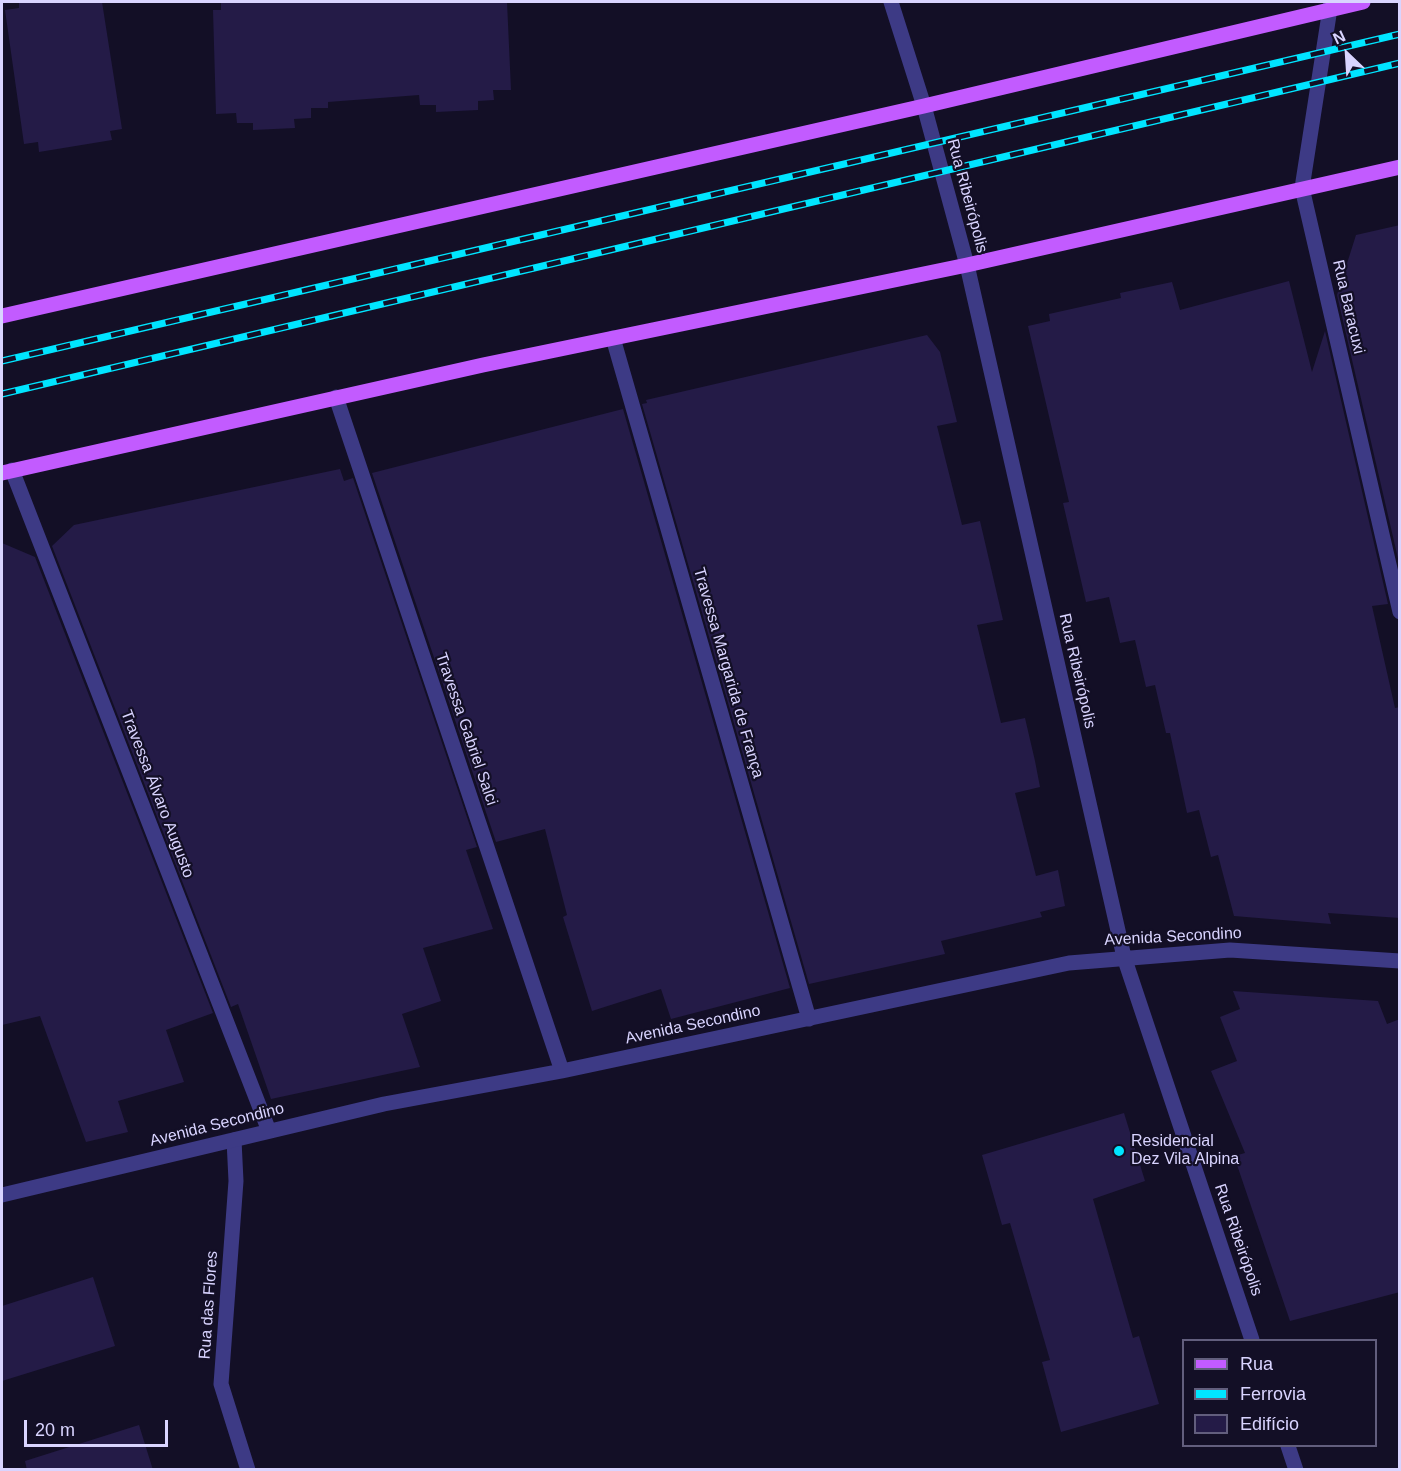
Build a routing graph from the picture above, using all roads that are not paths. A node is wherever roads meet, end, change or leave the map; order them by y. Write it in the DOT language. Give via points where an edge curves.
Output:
graph roads {
  1 [pos="891,2"];
  2 [pos="1363,2"];
  3 [pos="1331,5"];
  4 [pos="924,105"];
  5 [pos="1400,167"];
  6 [pos="1302,188"];
  7 [pos="967,265"];
  8 [pos="2,316"];
  9 [pos="613,338"];
  10 [pos="336,397"];
  11 [pos="7,472"];
  12 [pos="1400,612"];
  13 [pos="1124,957"];
  14 [pos="1400,961"];
  15 [pos="809,1019"];
  16 [pos="562,1071"];
  17 [pos="269,1131"];
  18 [pos="234,1140"];
  19 [pos="2,1194"];
  20 [pos="1251,1339"];
  21 [pos="1288,1447"];
  22 [pos="248,1470"];
  23 [pos="1296,1470"];
  1 -- 4 [label="street, Rua Ribeirópolis"];
  2 -- 3 [label="main road"];
  3 -- 4 [label="main road"];
  3 -- 6 [label="street, Rua Baracuxi"];
  4 -- 7 [label="street, Rua Ribeirópolis"];
  4 -- 8 [label="main road"];
  5 -- 6 [label="main road"];
  6 -- 7 [label="main road"];
  6 -- 12 [label="street, Rua Baracuxi"];
  7 -- 9 [label="main road"];
  7 -- 13 [label="street, Rua Ribeirópolis"];
  9 -- 10 [label="main road"];
  9 -- 15 [label="street, Travessa Margarida de França"];
  10 -- 11 [label="main road"];
  10 -- 16 [label="street, Travessa Gabriel Salci"];
  11 -- 17 [label="street, Travessa Álvaro Augusto"];
  13 -- 14 [label="street, Avenida Secondino" via="1230,950"];
  13 -- 15 [label="street, Avenida Secondino" via="1069,963"];
  13 -- 20 [label="street, Rua Ribeirópolis"];
  15 -- 16 [label="street, Avenida Secondino"];
  16 -- 17 [label="street, Avenida Secondino" via="384,1104"];
  17 -- 18 [label="street, Avenida Secondino"];
  18 -- 19 [label="street, Avenida Secondino"];
  18 -- 22 [label="street, Rua das Flores" via="236,1181 221,1384"];
  21 -- 23 [label="street"];
}
